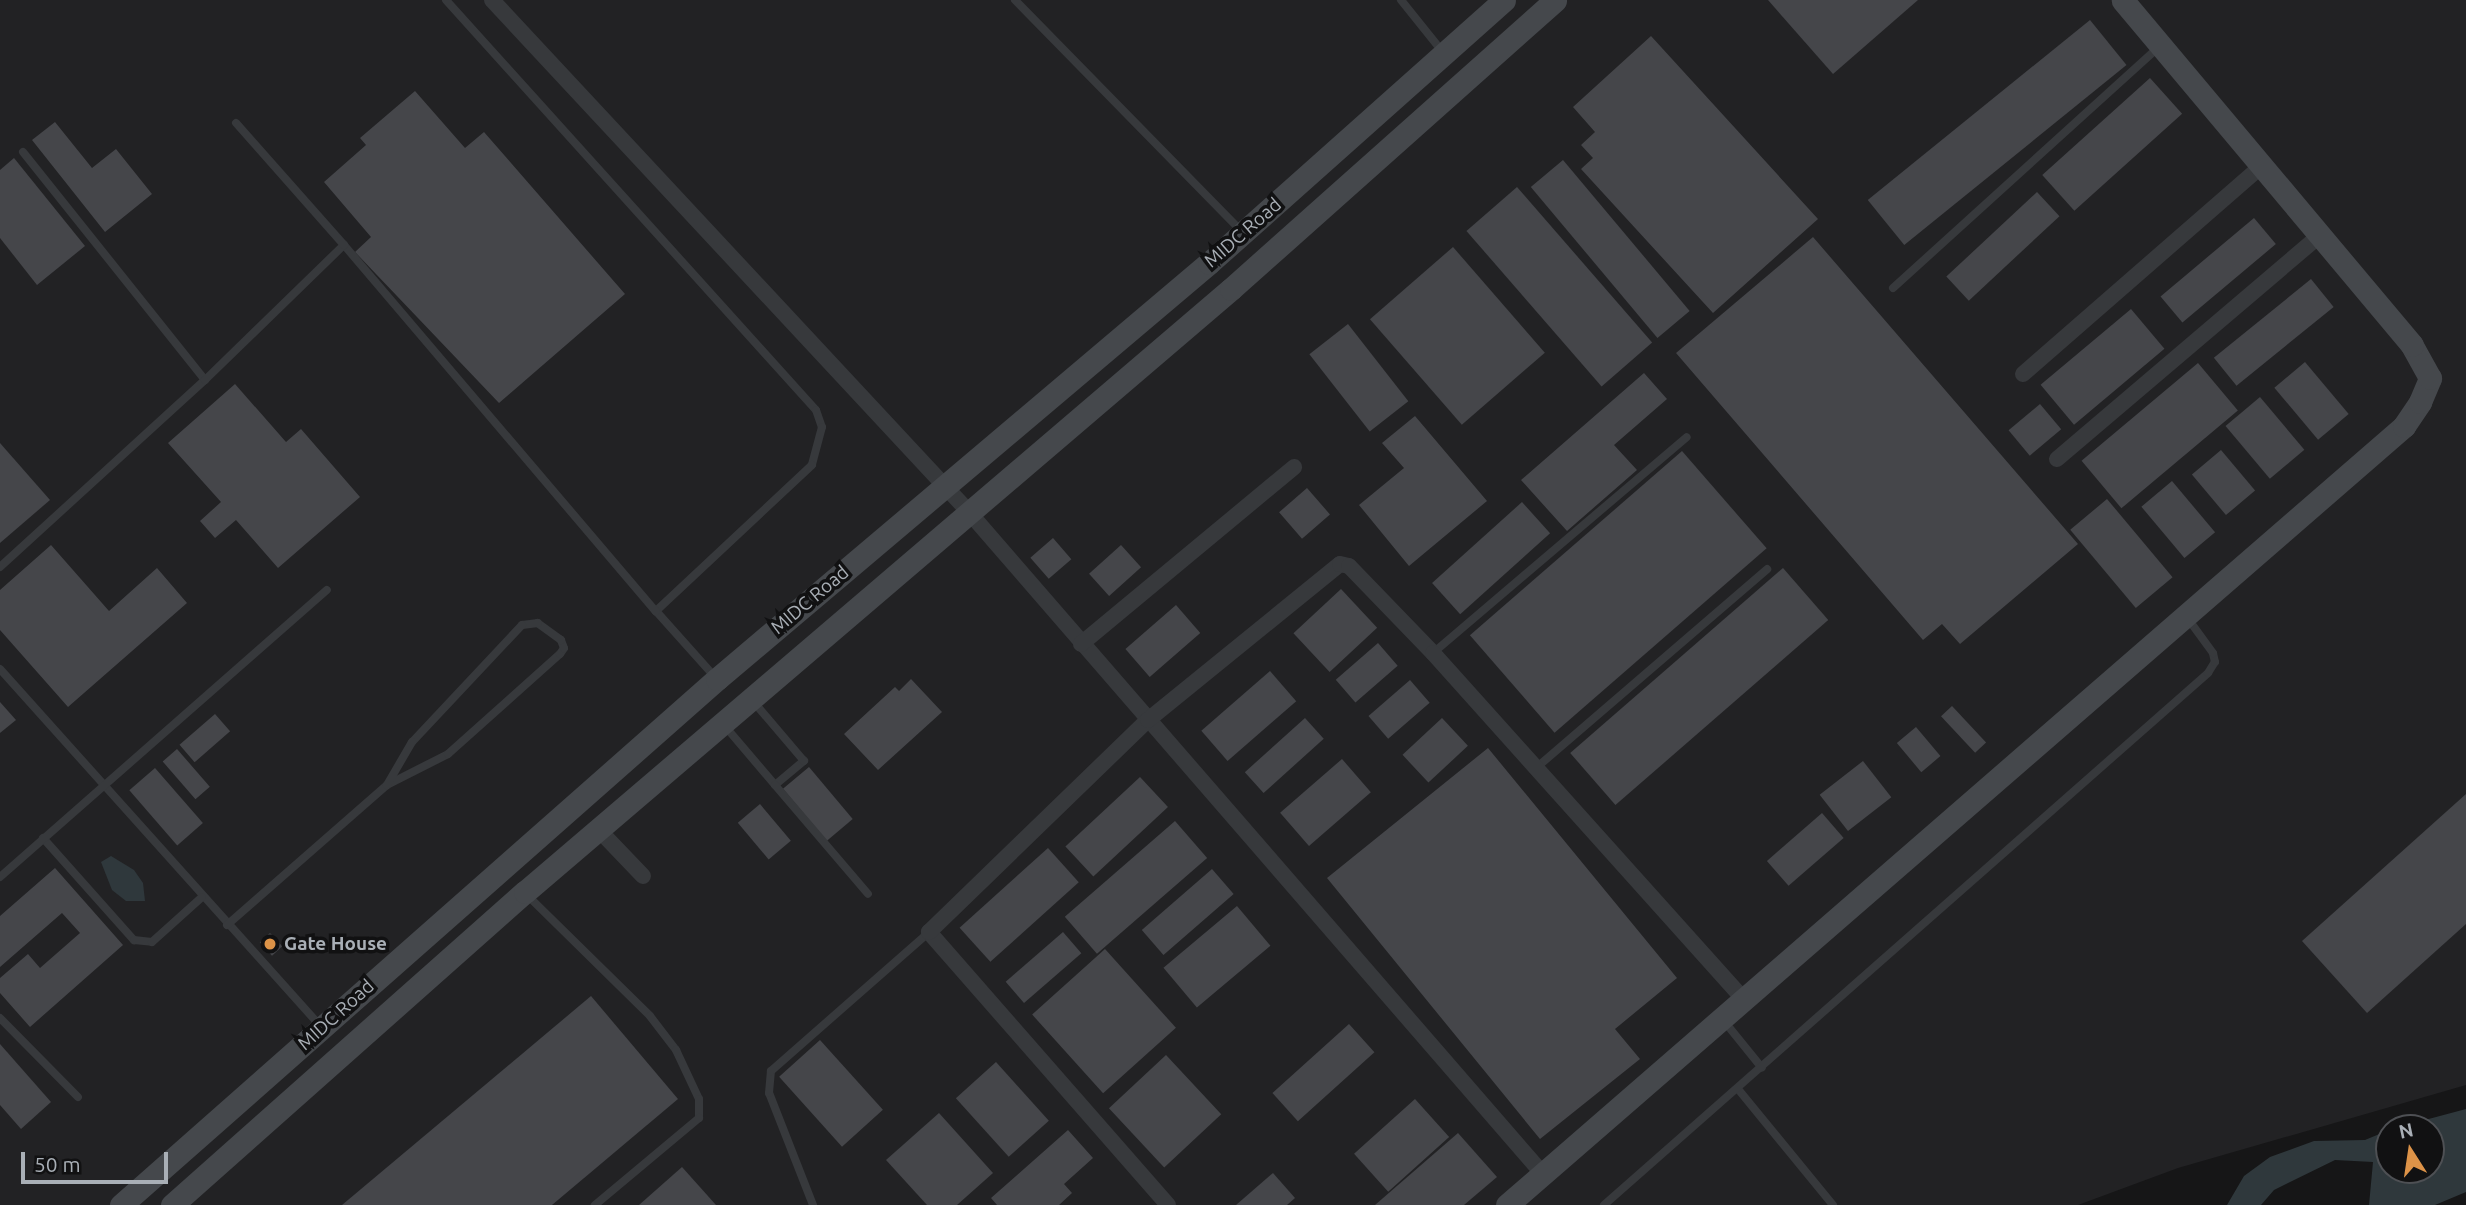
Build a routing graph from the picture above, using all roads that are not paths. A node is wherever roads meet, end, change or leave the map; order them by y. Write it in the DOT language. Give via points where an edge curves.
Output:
graph roads {
  1 [pos="446,0"];
  2 [pos="492,0"];
  3 [pos="1015,0"];
  4 [pos="1401,0"];
  5 [pos="1504,0"];
  6 [pos="1555,0"];
  7 [pos="2123,0"];
  8 [pos="2161,46"];
  9 [pos="1444,53"];
  10 [pos="236,123"];
  11 [pos="23,152"];
  12 [pos="2260,167"];
  13 [pos="1243,233"];
  14 [pos="2320,235"];
  15 [pos="344,245"];
  16 [pos="1893,288"];
  17 [pos="2023,374"];
  18 [pos="205,380"];
  19 [pos="1687,437"];
  20 [pos="2057,459"];
  21 [pos="1294,467"];
  22 [pos="945,486"];
  23 [pos="968,511"];
  24 [pos="0,567"];
  25 [pos="1767,569"];
  26 [pos="327,590"];
  27 [pos="656,611"];
  28 [pos="2185,615"];
  29 [pos="1081,644"];
  30 [pos="1433,653"];
  31 [pos="0,669"];
  32 [pos="717,679"];
  33 [pos="750,698"];
  34 [pos="1148,720"];
  35 [pos="722,723"];
  36 [pos="1534,770"];
  37 [pos="103,785"];
  38 [pos="387,785"];
  39 [pos="775,785"];
  40 [pos="598,829"];
  41 [pos="43,838"];
  42 [pos="643,876"];
  43 [pos="0,877"];
  44 [pos="525,892"];
  45 [pos="867,894"];
  46 [pos="202,897"];
  47 [pos="226,925"];
  48 [pos="929,932"];
  49 [pos="1743,999"];
  50 [pos="0,1018"];
  51 [pos="1722,1019"];
  52 [pos="323,1028"];
  53 [pos="1762,1068"];
  54 [pos="1738,1088"];
  55 [pos="78,1097"];
  56 [pos="1543,1174"];
  57 [pos="121,1205"];
  58 [pos="172,1205"];
  59 [pos="595,1205"];
  60 [pos="813,1205"];
  61 [pos="1168,1205"];
  62 [pos="1507,1205"];
  63 [pos="1604,1205"];
  64 [pos="1833,1205"];
  1 -- 27 [label="lane" via="816,410 822,427 812,464"];
  2 -- 22 [label="street"];
  3 -- 13 [label="lane"];
  4 -- 9 [label="lane"];
  5 -- 9 [label="main road, MIDC Road"];
  6 -- 23 [label="main road, MIDC Road" via="1231,289"];
  7 -- 8 [label="main road"];
  8 -- 12 [label="main road"];
  8 -- 16 [label="lane"];
  9 -- 13 [label="main road, MIDC Road"];
  10 -- 15 [label="lane"];
  11 -- 18 [label="lane"];
  12 -- 14 [label="main road"];
  12 -- 17 [label="street"];
  13 -- 22 [label="main road, MIDC Road"];
  14 -- 20 [label="street"];
  14 -- 28 [label="main road" via="2412,345 2430,378 2404,426"];
  15 -- 18 [label="lane"];
  15 -- 27 [label="lane"];
  18 -- 24 [label="lane"];
  19 -- 30 [label="lane"];
  21 -- 29 [label="street"];
  22 -- 23 [label="street"];
  22 -- 32 [label="main road, MIDC Road"];
  23 -- 29 [label="street"];
  23 -- 33 [label="main road, MIDC Road"];
  25 -- 36 [label="lane"];
  26 -- 37 [label="lane"];
  27 -- 32 [label="lane"];
  28 -- 49 [label="main road"];
  28 -- 53 [label="lane" via="2213,653 2208,673"];
  29 -- 34 [label="street"];
  30 -- 34 [label="street" via="1349,566 1340,564"];
  30 -- 36 [label="street"];
  31 -- 37 [label="lane"];
  32 -- 52 [label="main road, MIDC Road"];
  33 -- 35 [label="main road, MIDC Road"];
  33 -- 39 [label="lane" via="804,761"];
  34 -- 48 [label="street"];
  34 -- 56 [label="street"];
  35 -- 39 [label="lane"];
  35 -- 40 [label="main road, MIDC Road"];
  36 -- 49 [label="street"];
  37 -- 41 [label="lane"];
  37 -- 46 [label="lane"];
  38 -- 38 [label="lane" via="448,754 560,654 564,649 561,640 538,623 522,625 412,742"];
  38 -- 47 [label="lane"];
  39 -- 45 [label="lane"];
  40 -- 42 [label="street"];
  40 -- 44 [label="main road, MIDC Road"];
  41 -- 43 [label="lane"];
  41 -- 46 [label="lane" via="134,940 152,942"];
  44 -- 58 [label="main road, MIDC Road"];
  44 -- 59 [label="lane" via="650,1016 676,1050 699,1099 699,1118"];
  46 -- 47 [label="lane"];
  47 -- 52 [label="lane"];
  48 -- 60 [label="lane" via="771,1071 769,1093"];
  48 -- 61 [label="street"];
  49 -- 51 [label="main road"];
  50 -- 55 [label="lane"];
  51 -- 53 [label="lane"];
  51 -- 56 [label="main road"];
  52 -- 57 [label="main road, MIDC Road"];
  53 -- 54 [label="lane"];
  54 -- 63 [label="lane"];
  54 -- 64 [label="lane"];
  56 -- 62 [label="main road"];
}
